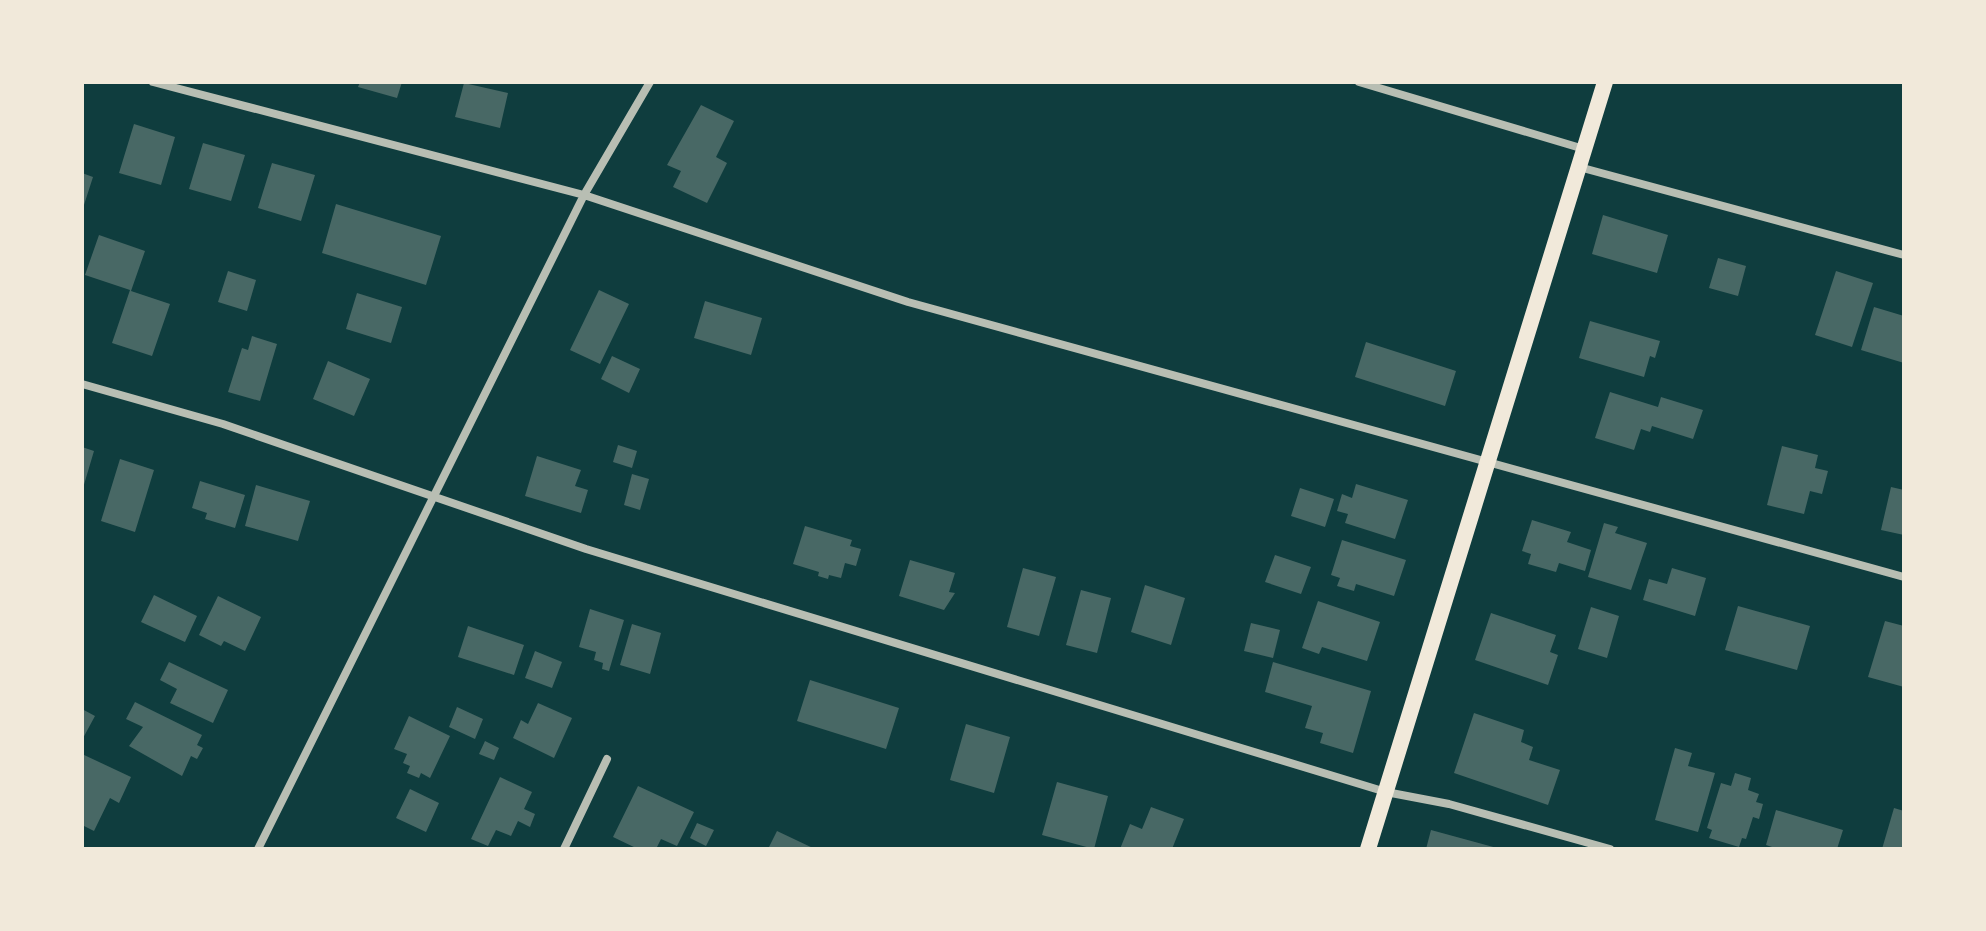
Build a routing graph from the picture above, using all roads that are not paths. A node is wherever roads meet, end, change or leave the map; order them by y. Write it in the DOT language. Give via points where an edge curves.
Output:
graph roads {
  1 [pos="153,82"];
  2 [pos="650,82"];
  3 [pos="1359,82"];
  4 [pos="1605,82"];
  5 [pos="1584,149"];
  6 [pos="1578,166"];
  7 [pos="584,195"];
  8 [pos="1904,255"];
  9 [pos="82,384"];
  10 [pos="1490,461"];
  11 [pos="430,498"];
  12 [pos="1904,577"];
  13 [pos="607,759"];
  14 [pos="1386,792"];
  15 [pos="258,849"];
  16 [pos="564,849"];
  17 [pos="1368,849"];
  18 [pos="1610,849"];
  1 -- 7 [label="street"];
  2 -- 7 [label="street"];
  3 -- 5 [label="street"];
  4 -- 5 [label="main road"];
  5 -- 6 [label="main road"];
  6 -- 8 [label="street"];
  6 -- 10 [label="main road"];
  7 -- 10 [label="street" via="908,302"];
  7 -- 11 [label="street" via="495,379"];
  9 -- 11 [label="street" via="223,424"];
  10 -- 12 [label="street"];
  10 -- 14 [label="main road"];
  11 -- 14 [label="street"];
  11 -- 15 [label="street"];
  13 -- 16 [label="street"];
  14 -- 17 [label="main road"];
  14 -- 18 [label="street"];
}
